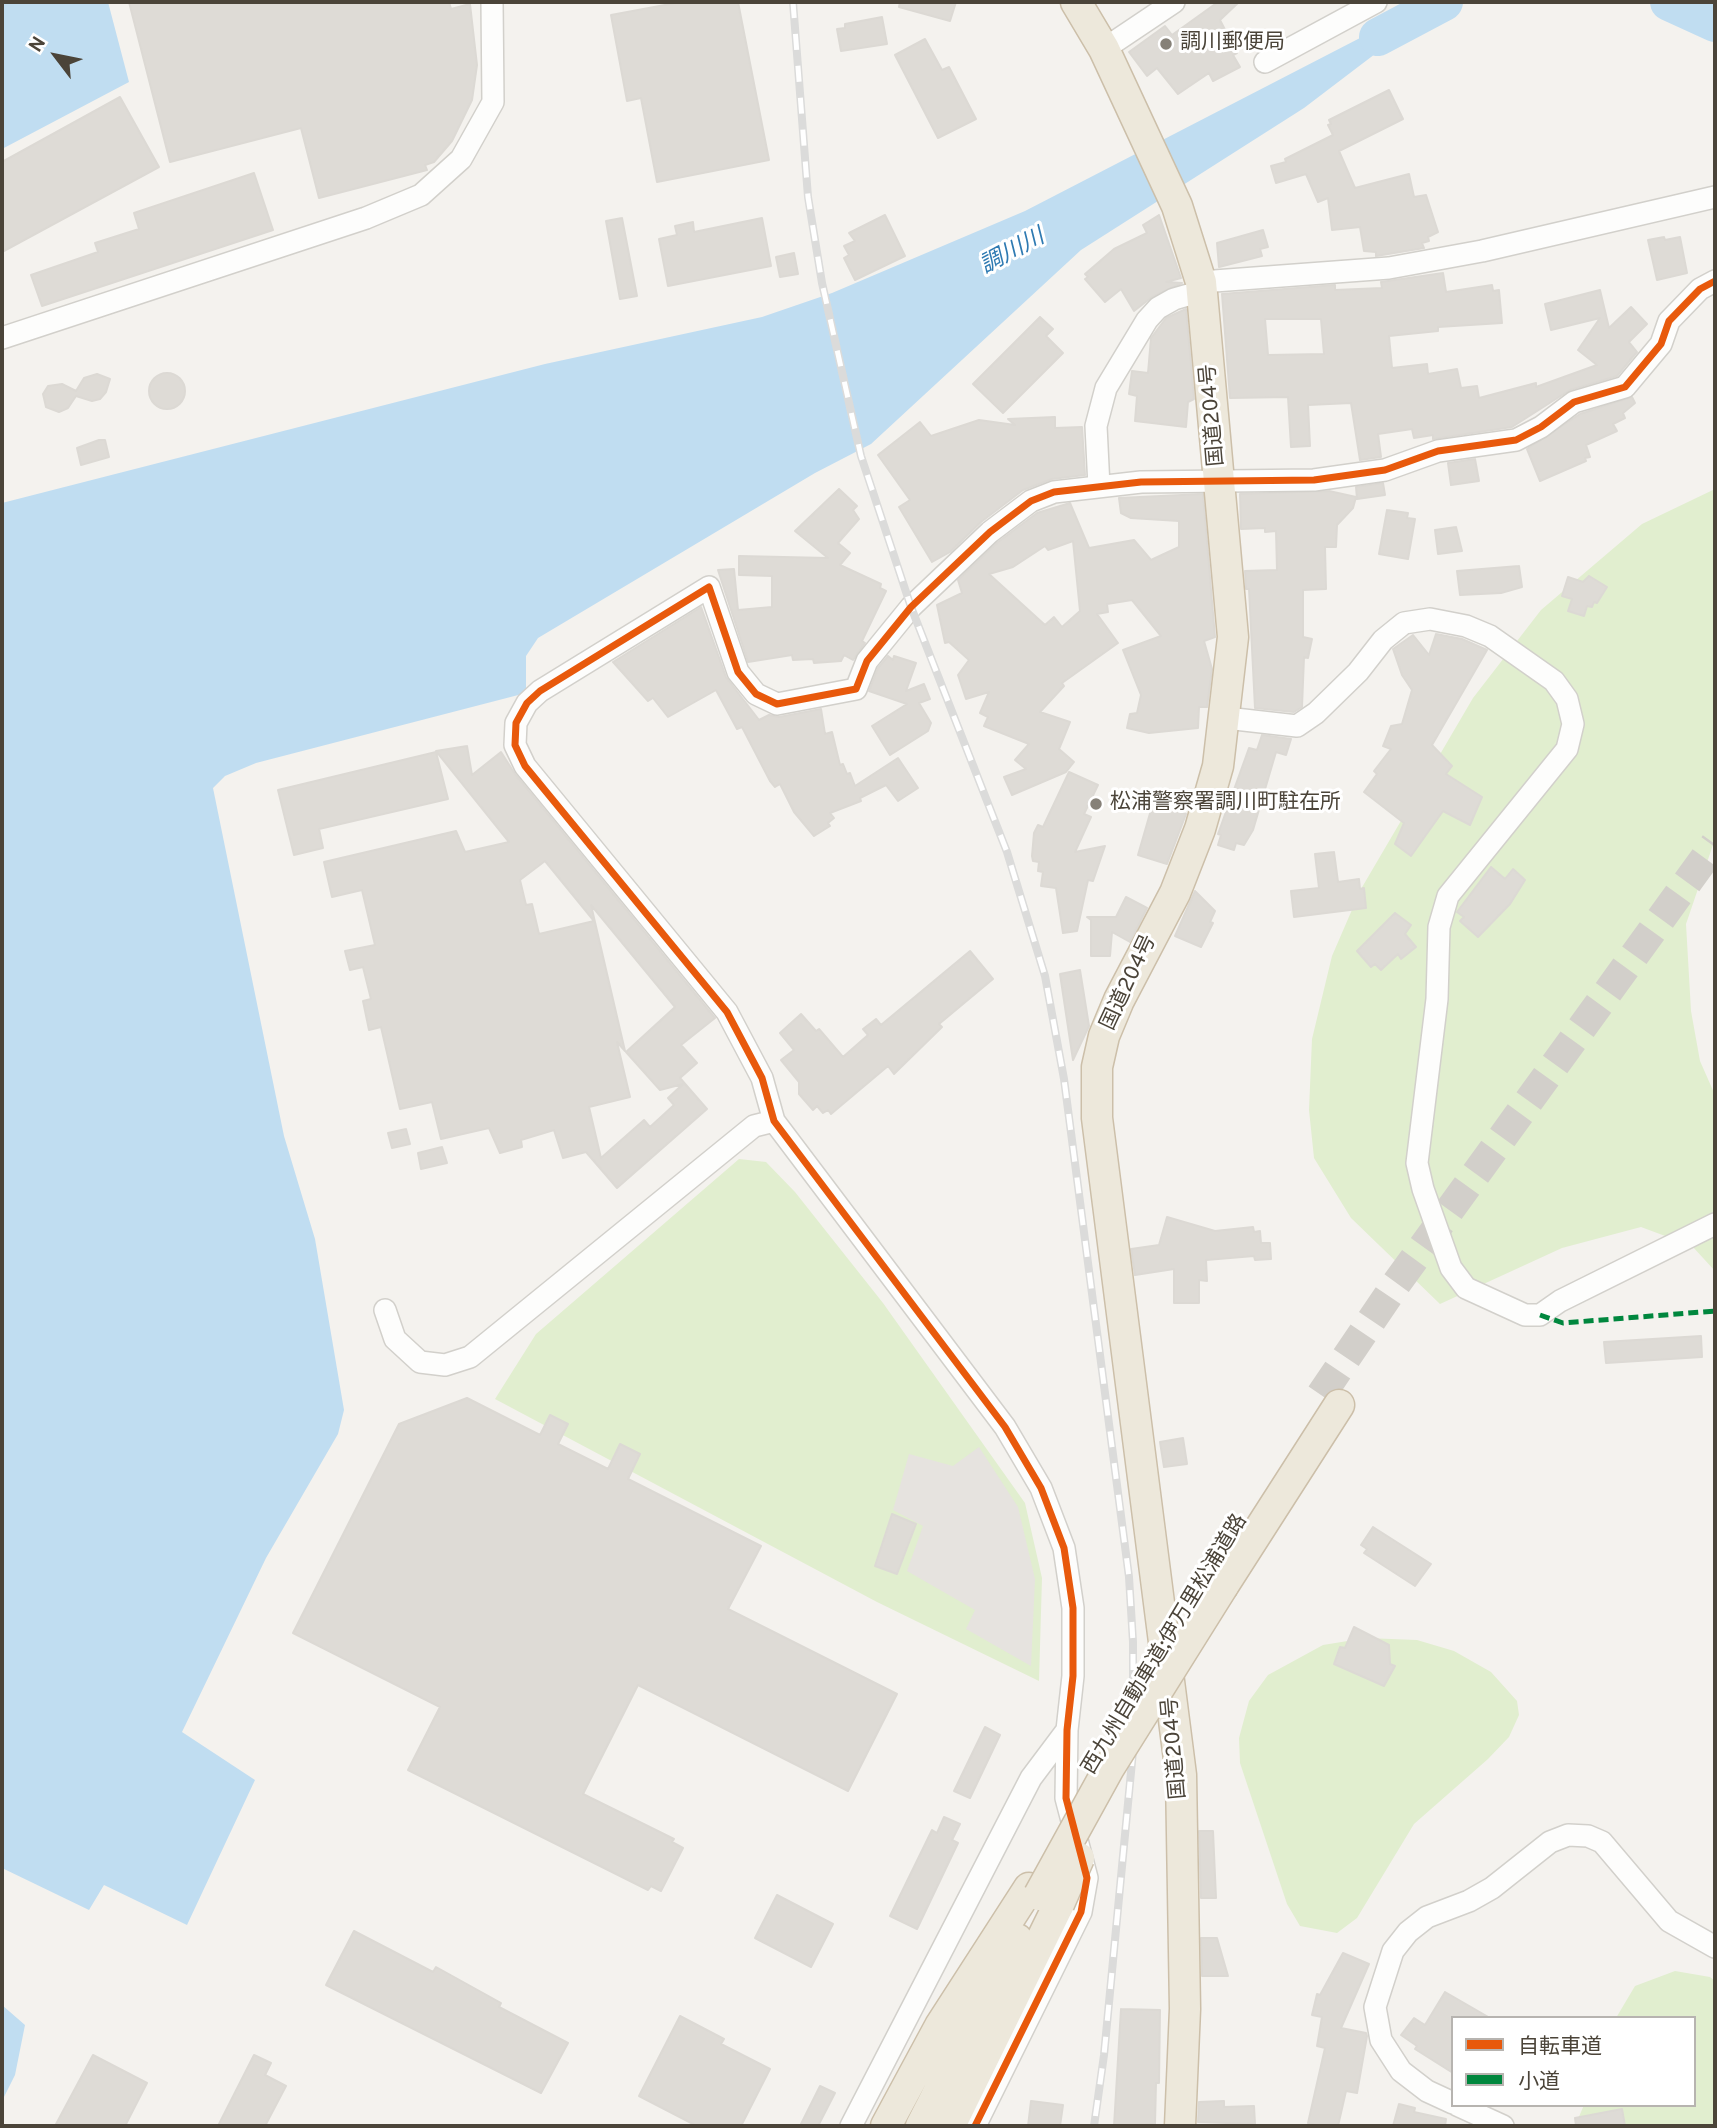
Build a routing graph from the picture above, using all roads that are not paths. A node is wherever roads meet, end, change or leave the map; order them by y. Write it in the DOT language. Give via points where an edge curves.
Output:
graph roads {
  1 [pos="492,2"];
  2 [pos="1174,2"];
  3 [pos="1376,2"];
  4 [pos="1074,4"];
  5 [pos="1104,49"];
  6 [pos="1265,62"];
  7 [pos="1715,197"];
  8 [pos="1715,281"];
  9 [pos="1202,287"];
  10 [pos="2,338"];
  11 [pos="1220,484"];
  12 [pos="1099,487"];
  13 [pos="1226,718"];
  14 [pos="774,1121"];
  15 [pos="1715,1224"];
  16 [pos="385,1310"];
  17 [pos="1330,1400"];
  18 [pos="1067,1730"];
  19 [pos="1042,1896"];
  20 [pos="1715,1947"];
  21 [pos="1451,2102"];
  22 [pos="1462,2107"];
  23 [pos="851,2126"];
  24 [pos="886,2126"];
  25 [pos="907,2126"];
  26 [pos="921,2126"];
  27 [pos="950,2126"];
  28 [pos="975,2126"];
  29 [pos="1180,2126"];
  30 [pos="1503,2126"];
  1 -- 10 [label="street" via="493,102 461,159 421,195 366,218"];
  2 -- 5 [label="street"];
  3 -- 6 [label="street"];
  4 -- 5 [label="highway, 国道204号"];
  5 -- 9 [label="highway, 国道204号" via="1177,206"];
  7 -- 9 [label="street" via="1389,268"];
  8 -- 11 [label="street" via="1700,289 1669,321 1661,344 1625,387 1574,402 1516,440 1438,451 1385,470 1289,482"];
  9 -- 11 [label="highway, 国道204号"];
  9 -- 12 [label="street" via="1158,308 1106,388 1096,426"];
  11 -- 12 [label="street" via="1141,482"];
  11 -- 13 [label="highway, 国道204号" via="1233,637"];
  12 -- 14 [label="street" via="1054,492 1031,501 990,532 883,638 856,689 777,704 756,694 738,672 709,587 540,691 516,723 514,746 525,766 727,1012 762,1077"];
  13 -- 15 [label="street" via="1297,726 1324,705 1404,623 1430,619 1490,636 1554,681 1566,699 1573,723 1567,748 1448,896 1439,927 1437,999 1417,1163 1423,1189 1451,1268 1466,1288 1525,1315 1540,1315"];
  13 -- 29 [label="highway, 国道204号" via="1219,766 1200,829 1175,893 1119,1000 1097,1067 1097,1118 1181,1775 1185,2009"];
  14 -- 16 [label="street" via="754,1126 470,1357 445,1365 420,1362 395,1339"];
  14 -- 18 [label="street" via="1005,1427 1041,1488 1064,1548 1073,1608"];
  17 -- 19 [label="highway, 西九州自動車道;伊万里松浦道路, bridge" via="1215,1581 1122,1766"];
  18 -- 23 [label="street" via="1031,1778"];
  18 -- 28 [label="street" via="1066,1798 1087,1878 1081,1912"];
  19 -- 24 [label="highway" via="940,2026"];
  19 -- 25 [label="highway"];
  19 -- 26 [label="highway"];
  19 -- 27 [label="highway"];
  20 -- 21 [label="street" via="1669,1921 1602,1842 1568,1835 1550,1842 1492,1888 1427,1917 1393,1951 1375,2007 1381,2040 1401,2071"];
  22 -- 30 [label="street"];
}
